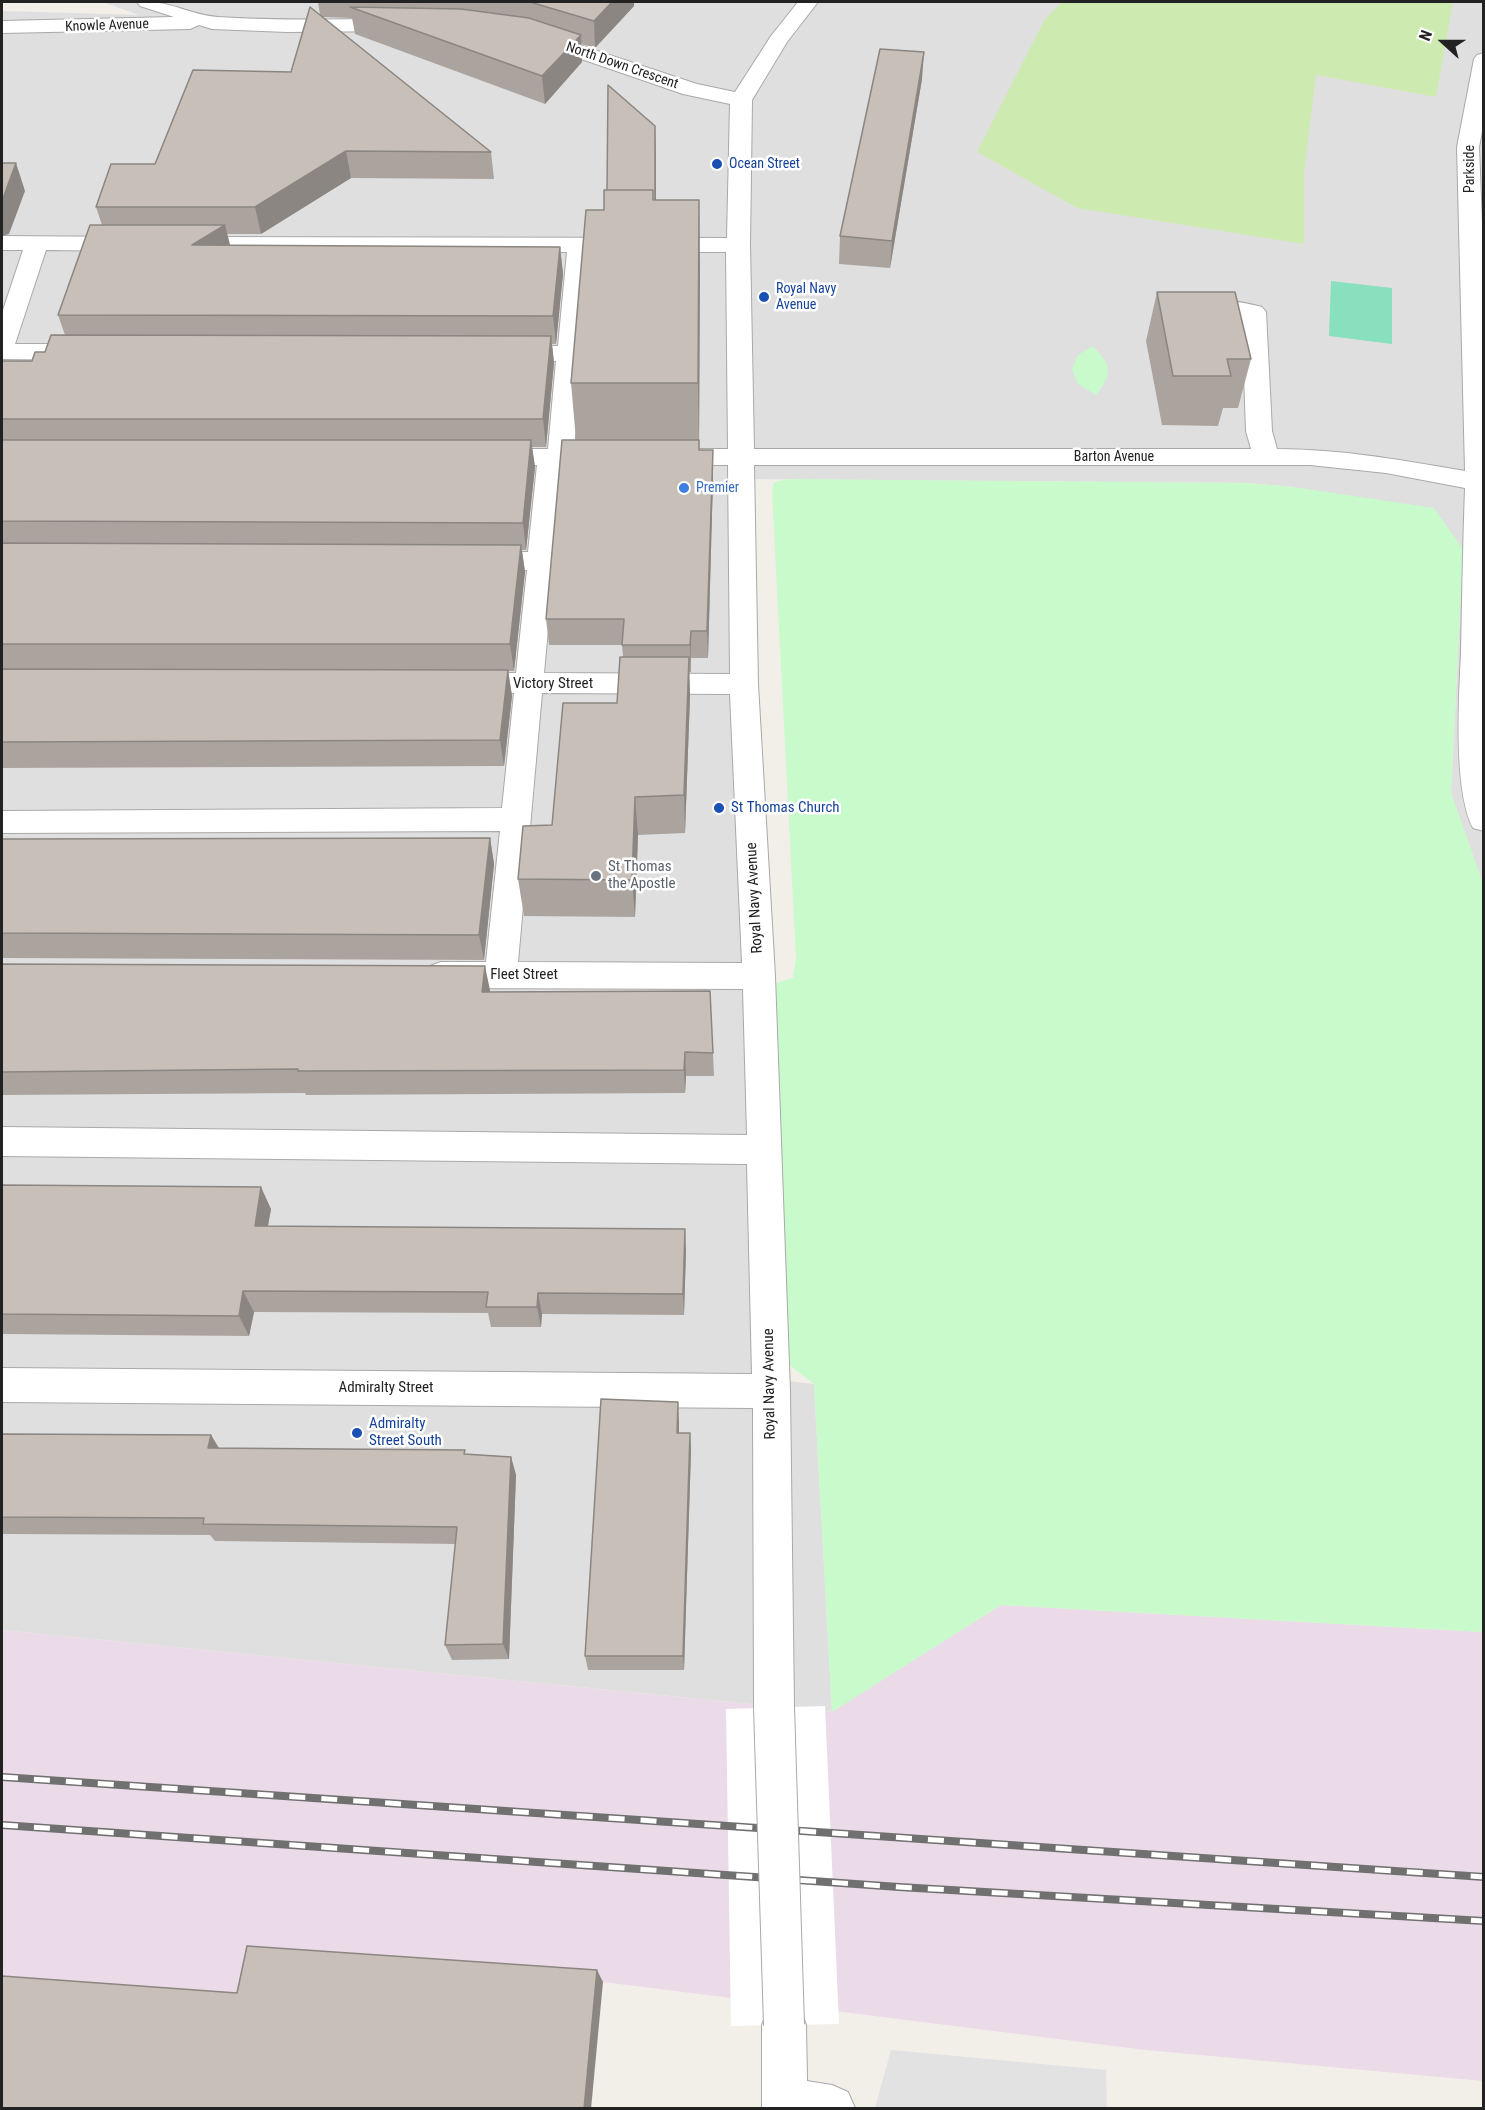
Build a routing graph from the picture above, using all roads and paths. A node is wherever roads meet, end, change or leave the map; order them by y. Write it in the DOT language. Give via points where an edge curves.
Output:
graph roads {
  1 [pos="147,2"];
  2 [pos="808,2"];
  3 [pos="212,22"];
  4 [pos="418,26"];
  5 [pos="2,27"];
  6 [pos="523,36"];
  7 [pos="1484,59"];
  8 [pos="1481,86"];
  9 [pos="741,100"];
  10 [pos="1476,148"];
  11 [pos="1477,221"];
  12 [pos="2,243"];
  13 [pos="37,243"];
  14 [pos="579,245"];
  15 [pos="738,245"];
  16 [pos="1478,291"];
  17 [pos="1204,307"];
  18 [pos="2,350"];
  19 [pos="106,352"];
  20 [pos="490,353"];
  21 [pos="569,354"];
  22 [pos="1480,380"];
  23 [pos="467,457"];
  24 [pos="555,457"];
  25 [pos="742,457"];
  26 [pos="1266,457"];
  27 [pos="1481,483"];
  28 [pos="448,561"];
  29 [pos="542,561"];
  30 [pos="1479,620"];
  31 [pos="436,683"];
  32 [pos="530,684"];
  33 [pos="744,684"];
  34 [pos="1478,730"];
  35 [pos="516,819"];
  36 [pos="1484,820"];
  37 [pos="2,822"];
  38 [pos="418,975"];
  39 [pos="501,975"];
  40 [pos="759,976"];
  41 [pos="2,1142"];
  42 [pos="764,1149"];
  43 [pos="2,1385"];
  44 [pos="771,1391"];
  45 [pos="785,2105"];
  46 [pos="832,2109"];
  1 -- 3 [label="street"];
  2 -- 9 [label="street" via="778,40"];
  3 -- 4 [label="street"];
  3 -- 5 [label="street, Knowle Avenue"];
  6 -- 9 [label="street, North Down Crescent" via="691,89"];
  7 -- 8 [label="street, Parkside"];
  8 -- 10 [label="street, Parkside"];
  9 -- 15 [label="street, Royal Navy Avenue"];
  10 -- 11 [label="street, Parkside"];
  11 -- 16 [label="street, Parkside"];
  12 -- 13 [label="street"];
  13 -- 14 [label="street"];
  13 -- 18 [label="street"];
  14 -- 15 [label="street"];
  14 -- 21 [label="street"];
  15 -- 25 [label="street, Royal Navy Avenue"];
  16 -- 22 [label="street, Parkside"];
  17 -- 26 [label="street" via="1254,312 1259,431"];
  18 -- 19 [label="street"];
  20 -- 21 [label="street"];
  21 -- 24 [label="street"];
  22 -- 27 [label="street, Parkside"];
  23 -- 24 [label="street, Barton Avenue"];
  24 -- 25 [label="street, Barton Avenue"];
  24 -- 29 [label="street"];
  25 -- 26 [label="street, Barton Avenue"];
  25 -- 33 [label="street, Royal Navy Avenue"];
  26 -- 27 [label="street, Barton Avenue" via="1310,456 1386,465"];
  27 -- 30 [label="street, Parkside"];
  28 -- 29 [label="street"];
  29 -- 32 [label="street"];
  30 -- 34 [label="street, Parkside"];
  31 -- 32 [label="street, Victory Street"];
  32 -- 33 [label="street, Victory Street"];
  32 -- 35 [label="street"];
  33 -- 40 [label="street, Royal Navy Avenue"];
  34 -- 36 [label="street, Parkside" via="1477,783"];
  35 -- 37 [label="street"];
  35 -- 39 [label="street"];
  38 -- 39 [label="street, Fleet Street"];
  39 -- 40 [label="street, Fleet Street"];
  40 -- 42 [label="street, Royal Navy Avenue"];
  41 -- 42 [label="street"];
  42 -- 44 [label="street, Royal Navy Avenue"];
  43 -- 44 [label="street, Admiralty Street"];
  44 -- 45 [label="street, Royal Navy Avenue, bridge" via="774,1707"];
  45 -- 46 [label="street"];
}
